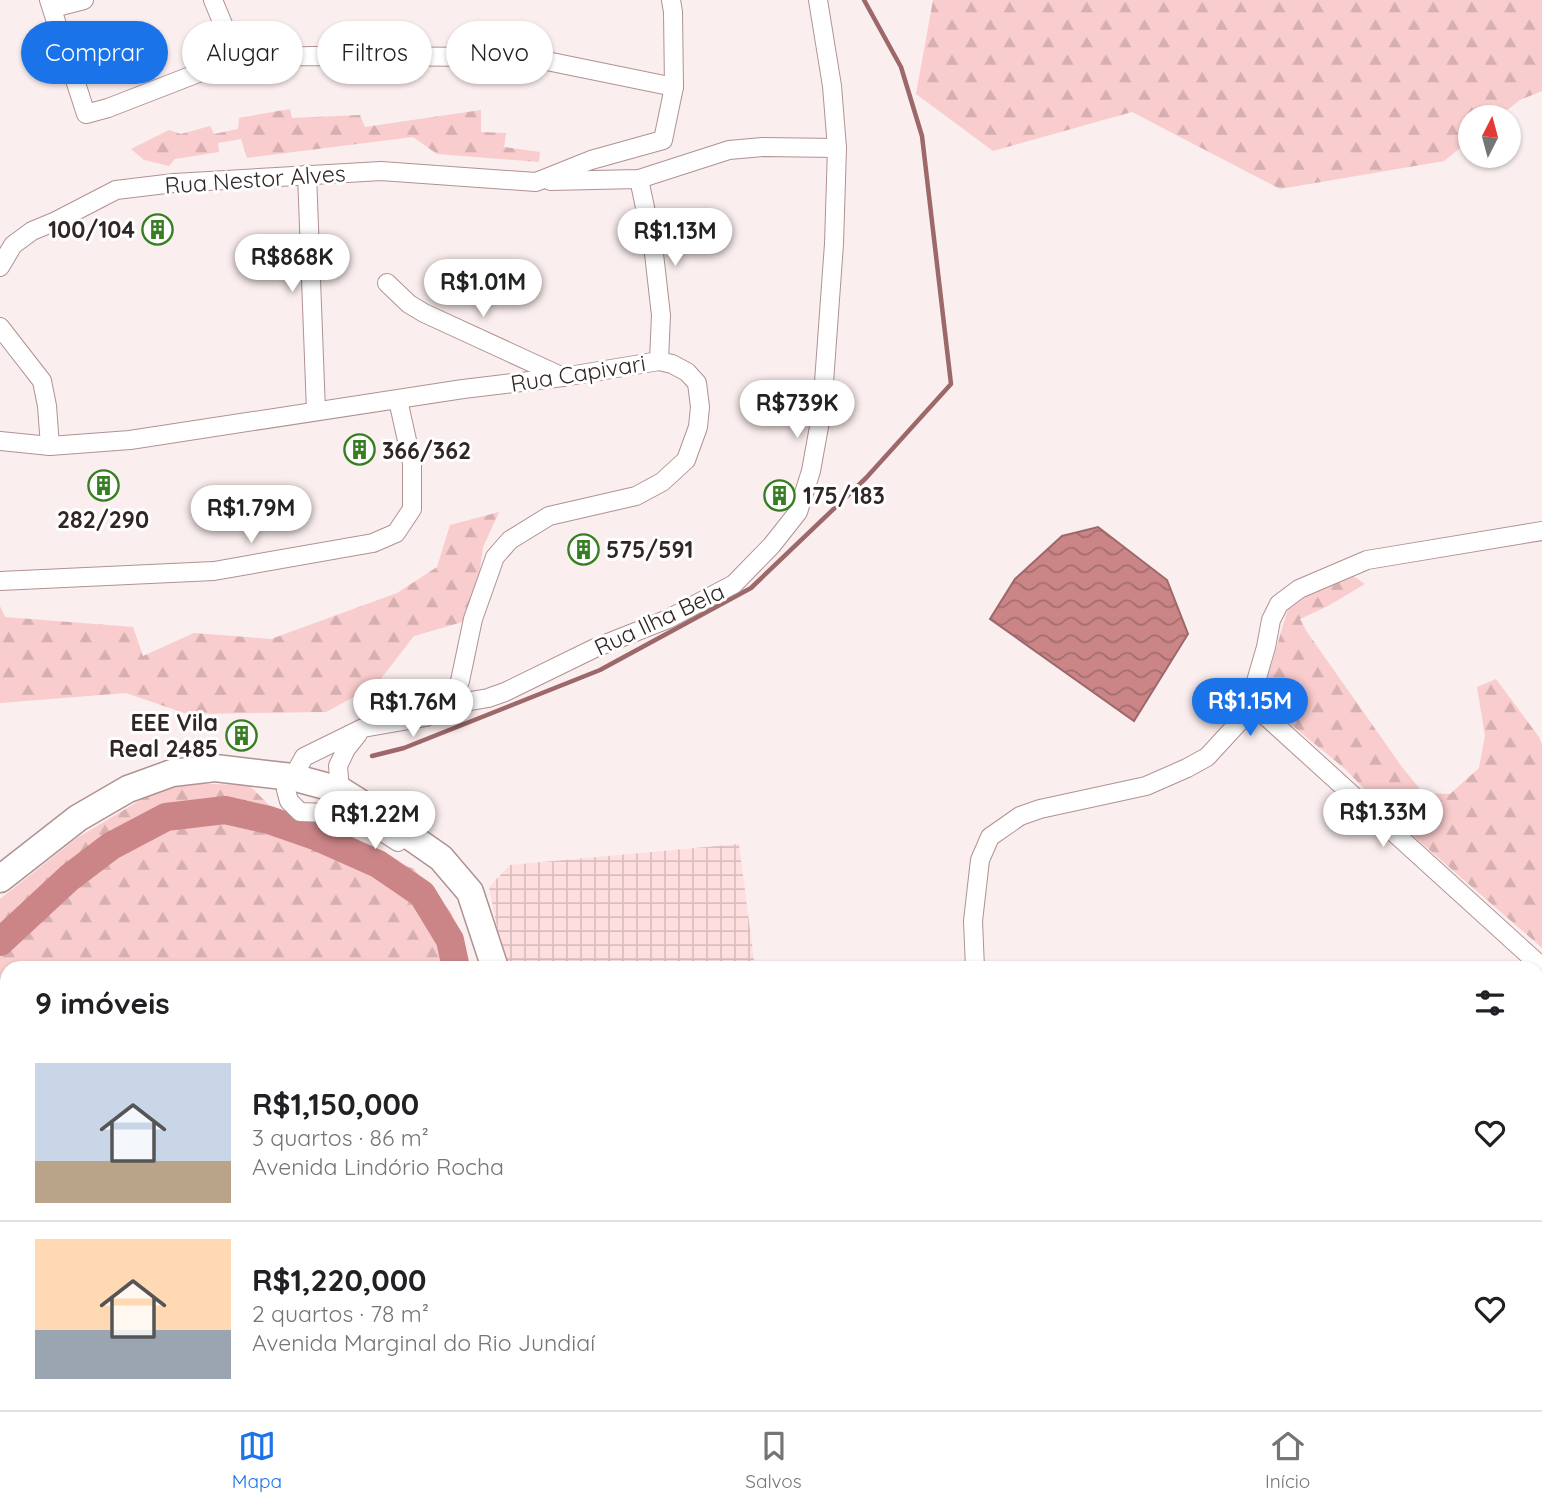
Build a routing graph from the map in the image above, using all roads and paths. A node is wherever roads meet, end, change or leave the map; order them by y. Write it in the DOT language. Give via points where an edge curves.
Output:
graph roads {
  1 [pos="84,0"];
  2 [pos="214,0"];
  3 [pos="671,0"];
  4 [pos="818,0"];
  5 [pos="51,4"];
  6 [pos="222,21"];
  7 [pos="303,56"];
  8 [pos="182,79"];
  9 [pos="674,87"];
  10 [pos="836,148"];
  11 [pos="307,174"];
  12 [pos="639,179"];
  13 [pos="536,181"];
  14 [pos="0,267"];
  15 [pos="387,283"];
  16 [pos="0,327"];
  17 [pos="659,361"];
  18 [pos="562,377"];
  19 [pos="398,400"];
  20 [pos="316,411"];
  21 [pos="0,441"];
  22 [pos="50,446"];
  23 [pos="1542,531"];
  24 [pos="0,581"];
  25 [pos="1251,702"];
  26 [pos="448,705"];
  27 [pos="363,728"];
  28 [pos="308,755"];
  29 [pos="292,777"];
  30 [pos="339,778"];
  31 [pos="0,879"];
  32 [pos="479,961"];
  33 [pos="493,961"];
  34 [pos="975,961"];
  35 [pos="1535,961"];
  1 -- 5 [label="street"];
  2 -- 6 [label="street"];
  3 -- 9 [label="street"];
  4 -- 10 [label="street, Rua Ilha Bela" via="832,86"];
  5 -- 8 [label="street" via="86,114"];
  7 -- 9 [label="street" via="521,57"];
  9 -- 13 [label="street, Rua Nestor Alves" via="663,140"];
  10 -- 12 [label="street, Rua Nestor Alves" via="729,150"];
  10 -- 26 [label="street, Rua Ilha Bela" via="822,410 798,512 734,584 505,692"];
  11 -- 13 [label="street, Rua Nestor Alves" via="381,171"];
  11 -- 14 [label="street, Rua Nestor Alves" via="116,190 32,231 13,245"];
  11 -- 20 [label="street"];
  12 -- 13 [label="street, Rua Nestor Alves"];
  12 -- 17 [label="street" via="661,315"];
  15 -- 18 [label="street" via="424,313"];
  16 -- 22 [label="street" via="42,381"];
  17 -- 18 [label="street, Rua Capivari"];
  17 -- 26 [label="street, Rua Capivari" via="687,372 697,383 701,407 686,460 662,482 636,496 549,516 510,540 495,557 473,618 460,681"];
  18 -- 19 [label="street, Rua Capivari"];
  19 -- 20 [label="street, Rua Capivari"];
  19 -- 24 [label="street" via="412,463 412,509 396,533 373,543 214,571"];
  20 -- 22 [label="street, Rua Capivari" via="130,440"];
  21 -- 22 [label="street, Rua Capivari"];
  23 -- 25 [label="street" via="1367,560 1298,589 1279,604 1271,620"];
  25 -- 34 [label="street" via="1242,719 1207,757 1187,768 1146,786 1020,816 990,837 980,860 973,921"];
  25 -- 35 [label="street"];
  26 -- 27 [label="street, Rua Ilha Bela" via="426,717"];
  27 -- 28 [label="street, Rua Ilha Bela"];
  27 -- 30 [label="street" via="346,749"];
  28 -- 29 [label="street, Rua Ilha Bela"];
  28 -- 30 [label="street"];
  29 -- 30 [label="main road"];
  29 -- 31 [label="main road" via="215,768 172,773 128,789 78,818"];
  29 -- 32 [label="street" via="286,790 300,812 365,821 423,856 456,891"];
  30 -- 33 [label="main road" via="378,814 441,858 470,892"];
}
